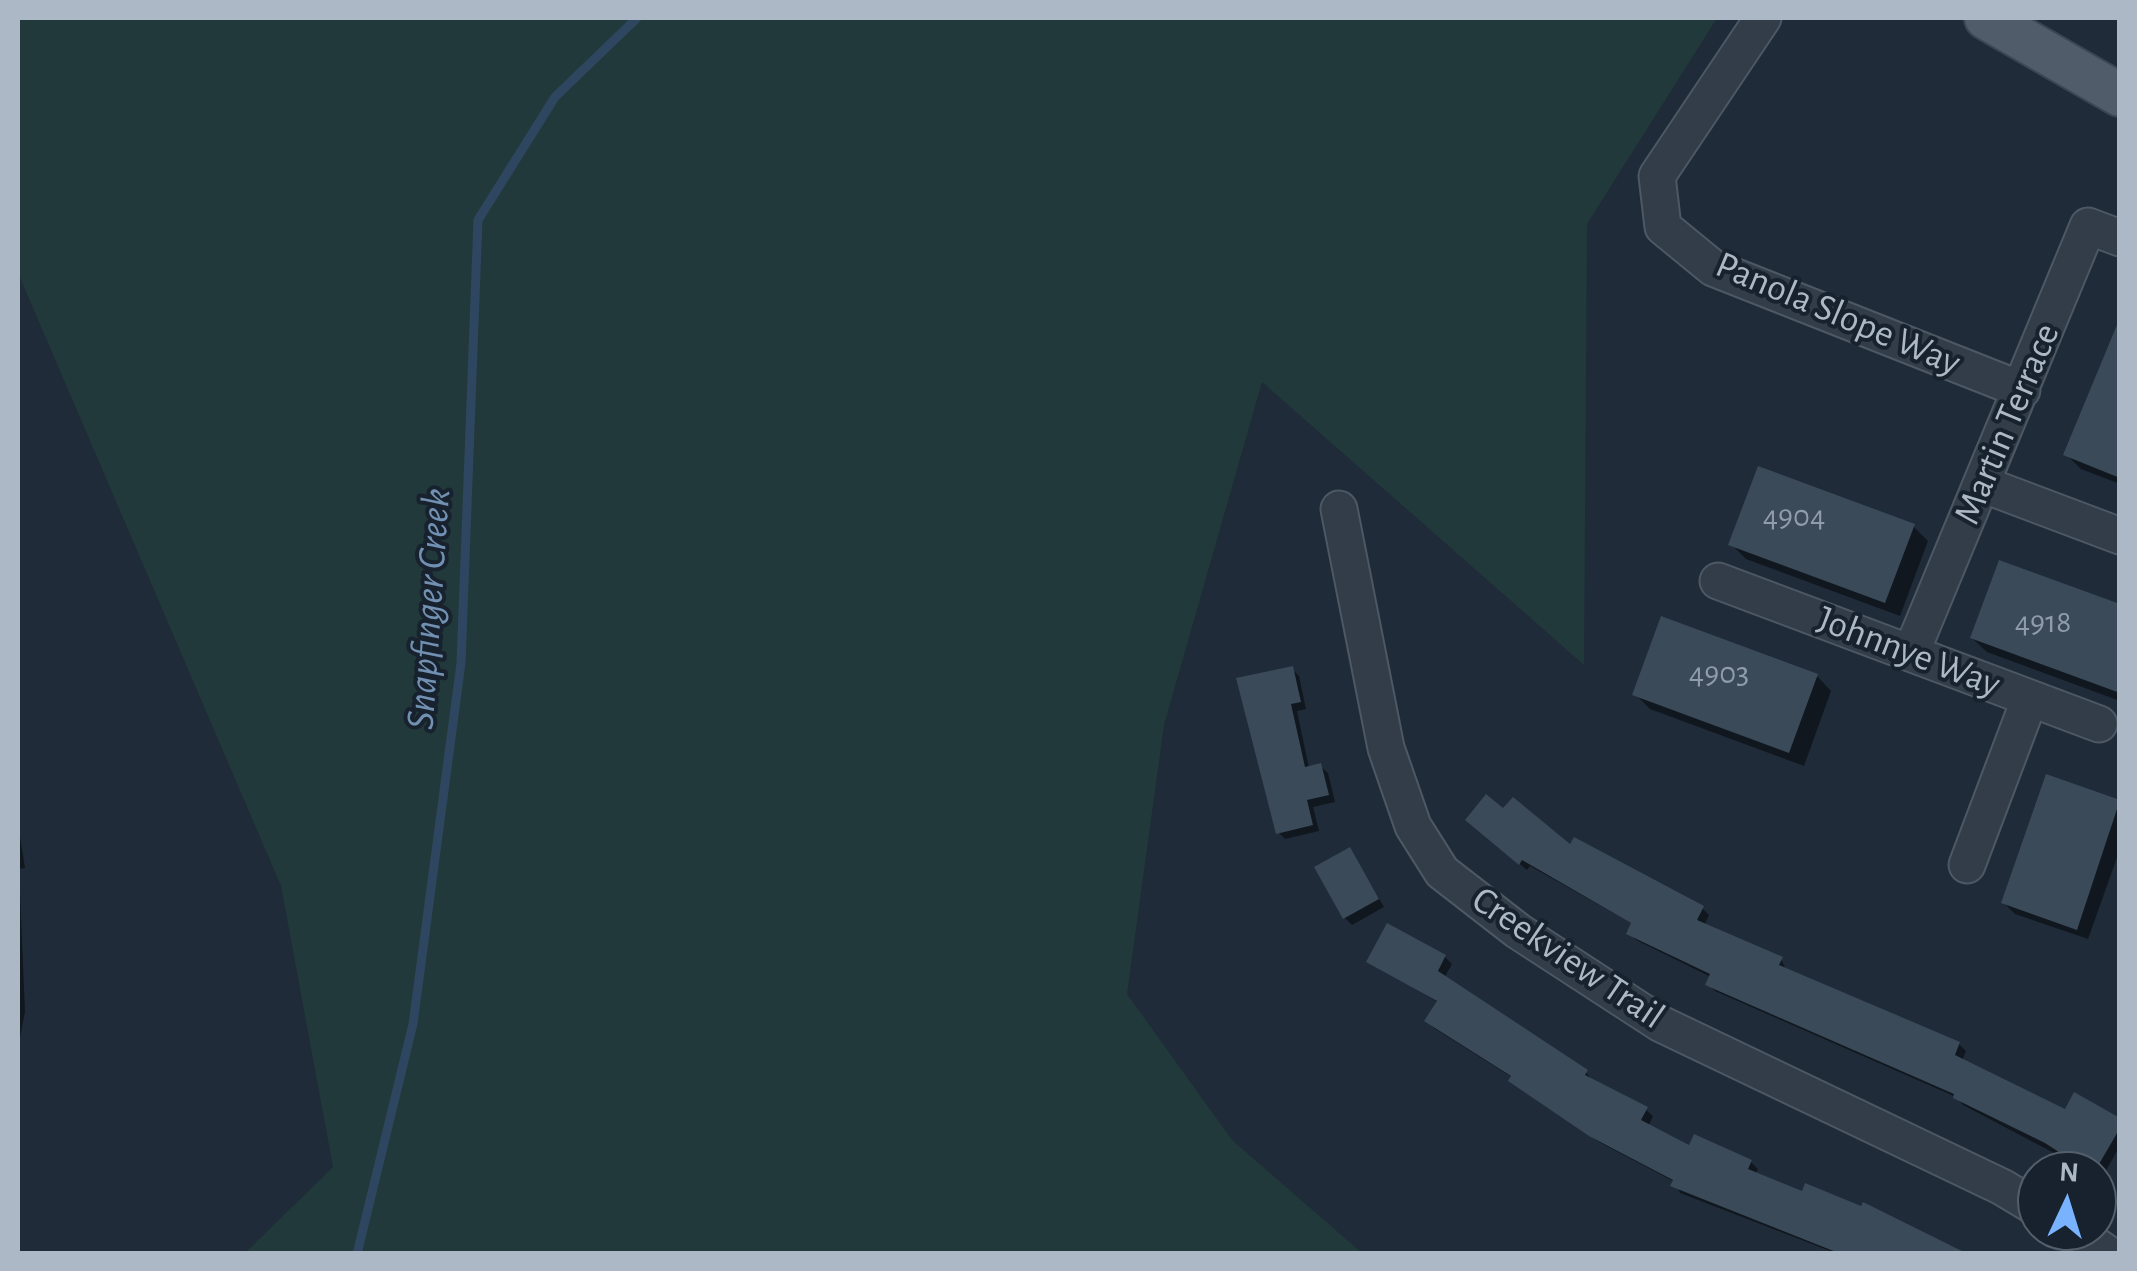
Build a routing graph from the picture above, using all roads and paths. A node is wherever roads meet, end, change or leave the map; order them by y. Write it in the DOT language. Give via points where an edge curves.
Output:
graph roads {
  1 [pos="1763,18"];
  2 [pos="1986,18"];
  3 [pos="2120,95"];
  4 [pos="2120,238"];
  5 [pos="2022,390"];
  6 [pos="1982,484"];
  7 [pos="1339,509"];
  8 [pos="2120,536"];
  9 [pos="1718,582"];
  10 [pos="1911,653"];
  11 [pos="2030,698"];
  12 [pos="2099,724"];
  13 [pos="1967,865"];
  14 [pos="2017,1196"];
  1 -- 5 [label="street, Panola Slope Way" via="1657,176 1663,227 1713,268"];
  2 -- 3 [label="main road"];
  4 -- 5 [label="street, Martin Terrace" via="2088,226"];
  5 -- 6 [label="street, Martin Terrace"];
  6 -- 8 [label="street"];
  6 -- 10 [label="street, Martin Terrace"];
  7 -- 14 [label="street, Creekview Trail" via="1386,748 1413,826 1442,872 1518,931 1661,1024"];
  9 -- 10 [label="street, Johnnye Way"];
  10 -- 11 [label="street, Johnnye Way"];
  11 -- 12 [label="street, Johnnye Way"];
  11 -- 13 [label="street"];
}
